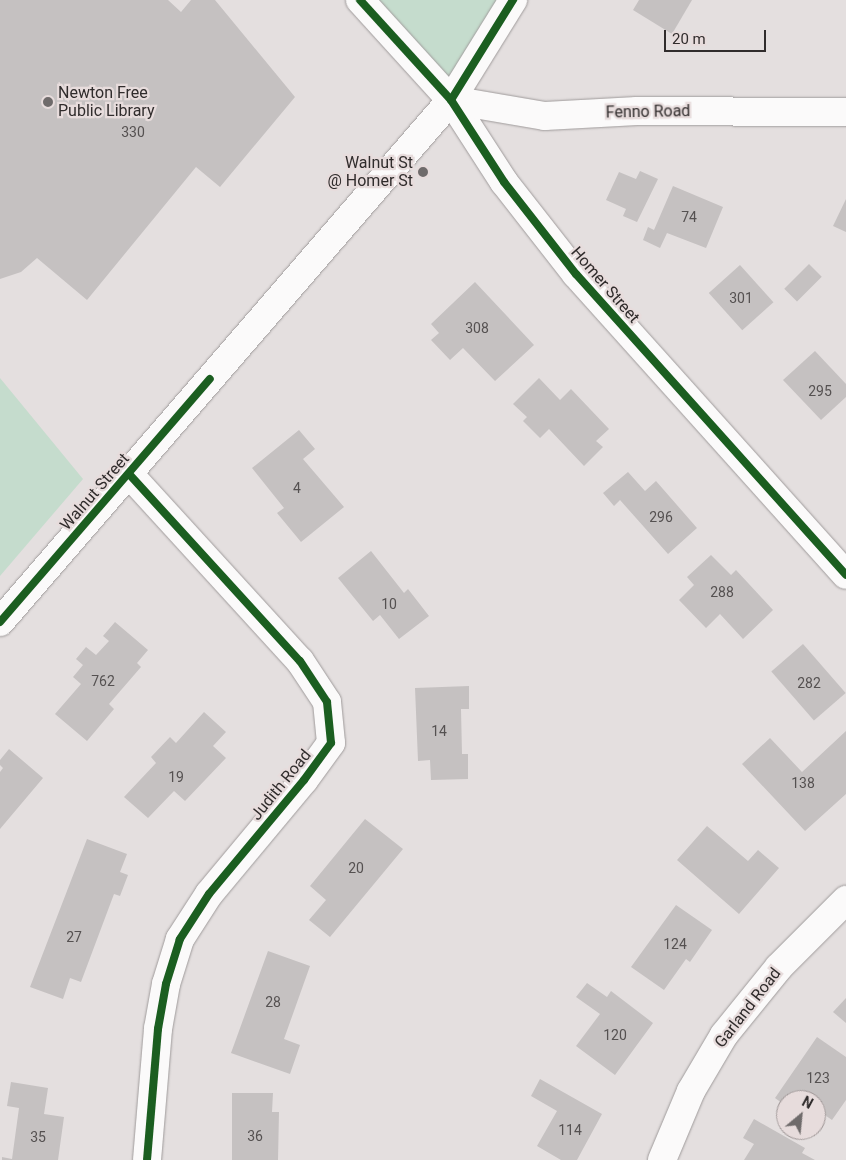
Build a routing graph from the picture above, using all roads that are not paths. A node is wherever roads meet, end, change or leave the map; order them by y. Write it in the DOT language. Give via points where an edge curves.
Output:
graph roads {
  1 [pos="360,0"];
  2 [pos="513,0"];
  3 [pos="451,100"];
  4 [pos="846,112"];
  5 [pos="129,474"];
  6 [pos="846,575"];
  7 [pos="0,622"];
  8 [pos="846,900"];
  9 [pos="147,1160"];
  10 [pos="662,1160"];
  1 -- 3 [label="street, Homer Street"];
  2 -- 3 [label="street, Walnut Street"];
  3 -- 4 [label="street, Fenno Road" via="546,116 637,111"];
  3 -- 5 [label="street, Walnut Street"];
  3 -- 6 [label="street, Homer Street" via="504,182 576,274"];
  5 -- 7 [label="street, Walnut Street"];
  5 -- 9 [label="street, Judith Road" via="300,661 327,702 331,743 208,894 180,939 166,984 158,1029"];
  8 -- 10 [label="street, Garland Road" via="779,967 724,1035 691,1091"];
}
